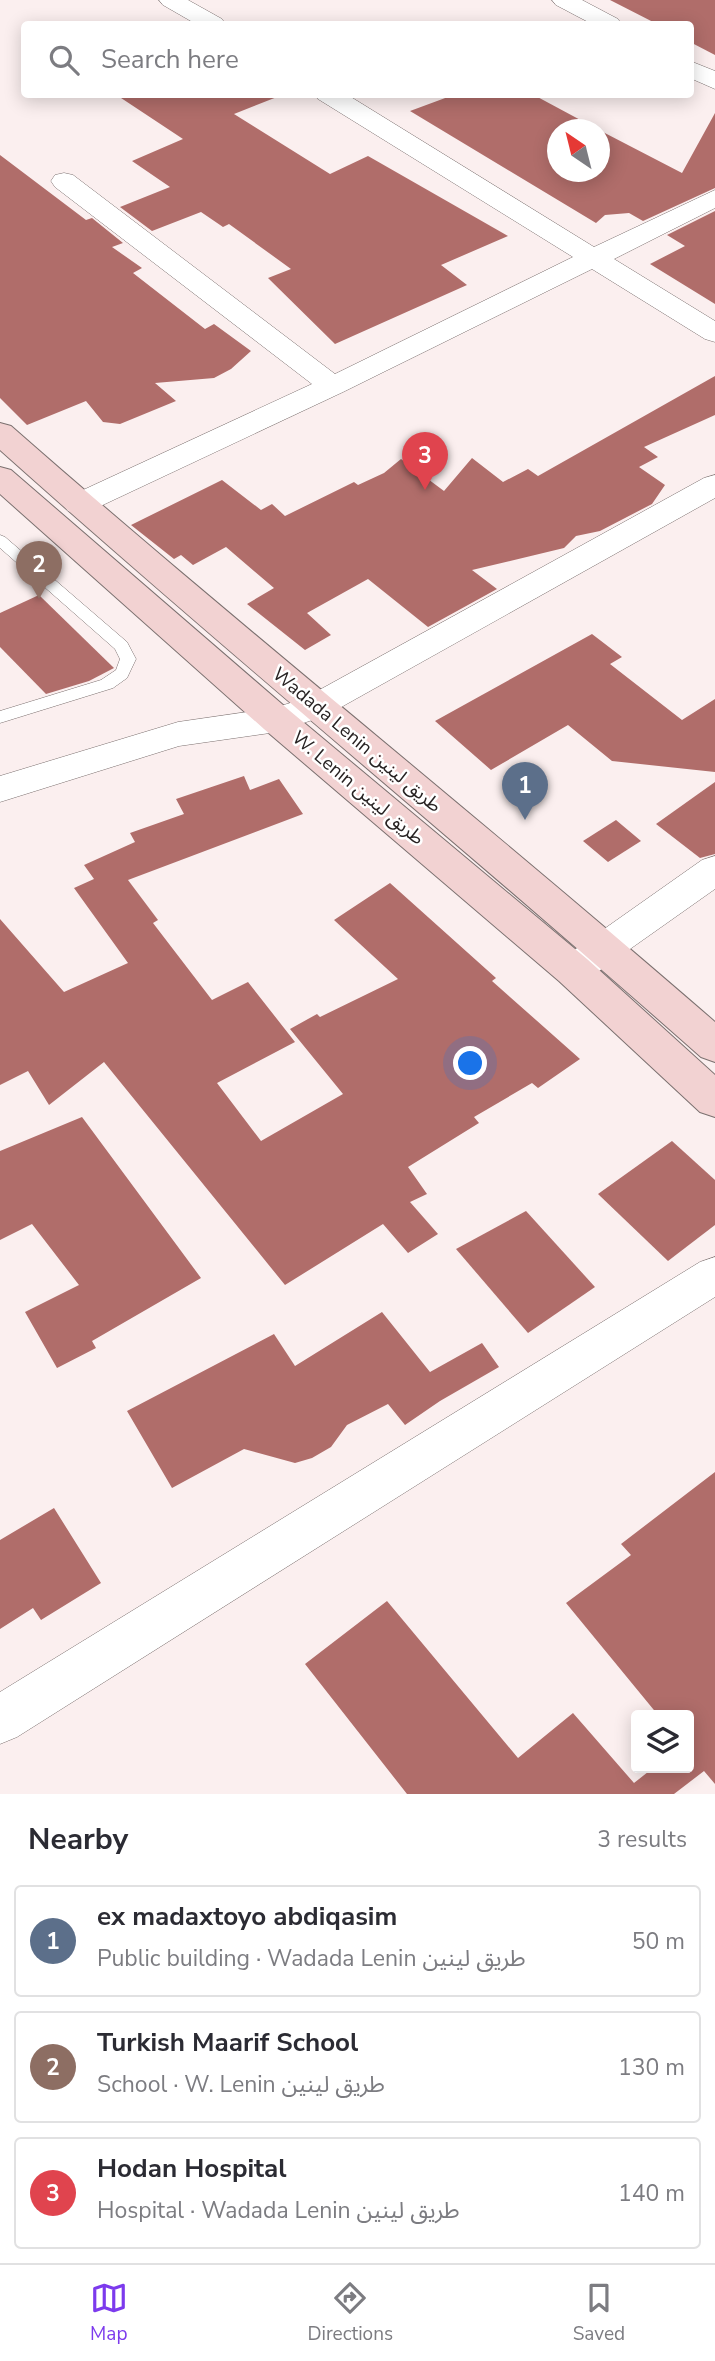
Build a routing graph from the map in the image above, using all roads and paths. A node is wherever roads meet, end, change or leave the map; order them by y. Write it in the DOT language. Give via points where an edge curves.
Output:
graph roads {
  1 [pos="171,0"];
  2 [pos="564,0"];
  3 [pos="208,21"];
  4 [pos="603,21"];
  5 [pos="694,70"];
  6 [pos="715,81"];
  7 [pos="334,98"];
  8 [pos="64,181"];
  9 [pos="715,198"];
  10 [pos="593,257"];
  11 [pos="715,333"];
  12 [pos="333,386"];
  13 [pos="0,433"];
  14 [pos="715,485"];
  15 [pos="5,489"];
  16 [pos="79,504"];
  17 [pos="0,540"];
  18 [pos="315,706"];
  19 [pos="0,717"];
  20 [pos="277,720"];
  21 [pos="0,789"];
  22 [pos="715,870"];
  23 [pos="604,947"];
  24 [pos="573,970"];
  25 [pos="715,1046"];
  26 [pos="715,1100"];
  27 [pos="715,1275"];
  28 [pos="0,1720"];
  1 -- 3 [label="street"];
  2 -- 4 [label="street"];
  5 -- 6 [label="street"];
  7 -- 10 [label="street"];
  8 -- 12 [label="street"];
  9 -- 10 [label="street"];
  10 -- 11 [label="street"];
  10 -- 12 [label="street"];
  12 -- 16 [label="street"];
  13 -- 16 [label="main road, Wadada Lenin طريق لينين"];
  14 -- 18 [label="street"];
  15 -- 20 [label="main road, W. Lenin طريق لينين"];
  16 -- 18 [label="main road, Wadada Lenin طريق لينين"];
  17 -- 19 [label="lane" via="121,646 128,659 125,671 116,679"];
  18 -- 20 [label="street"];
  18 -- 23 [label="main road, Wadada Lenin طريق لينين"];
  20 -- 21 [label="street" via="178,734"];
  20 -- 24 [label="main road, W. Lenin طريق لينين"];
  22 -- 23 [label="street"];
  23 -- 24 [label="street"];
  23 -- 25 [label="main road, Wadada Lenin طريق لينين"];
  24 -- 26 [label="main road, W. Lenin طريق لينين"];
  27 -- 28 [label="street"];
}
